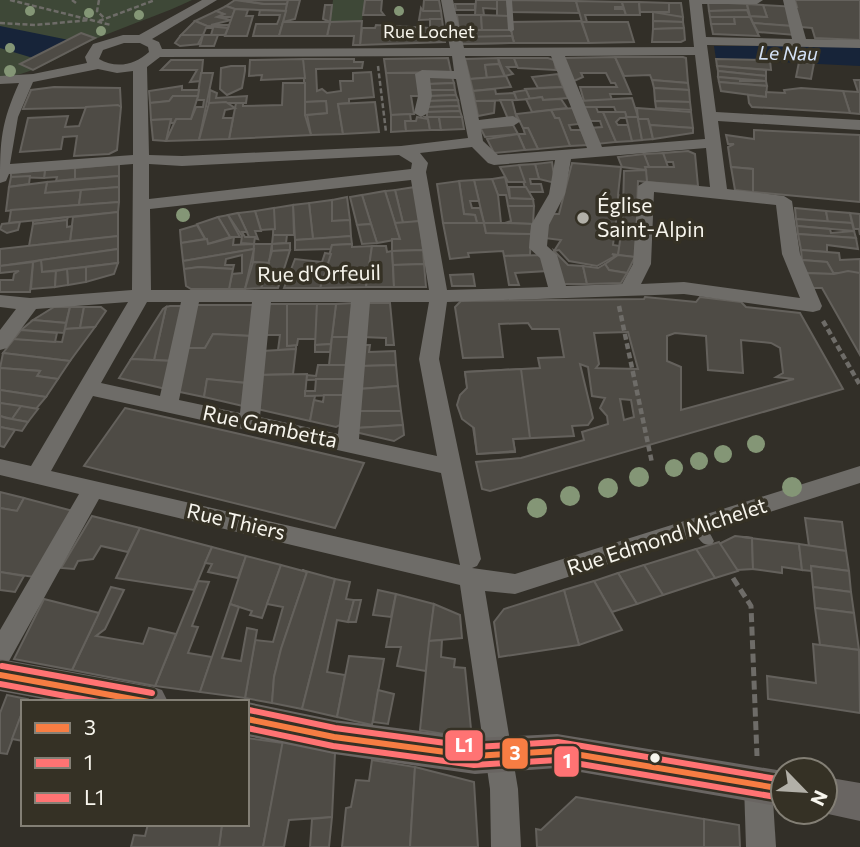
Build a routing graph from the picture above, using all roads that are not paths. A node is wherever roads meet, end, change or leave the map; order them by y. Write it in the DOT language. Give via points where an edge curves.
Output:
graph roads {
  1 [pos="211,0"];
  2 [pos="447,0"];
  3 [pos="509,0"];
  4 [pos="695,0"];
  5 [pos="703,0"];
  6 [pos="773,1"];
  7 [pos="511,30"];
  8 [pos="146,37"];
  9 [pos="800,42"];
  10 [pos="860,44"];
  11 [pos="701,49"];
  12 [pos="455,51"];
  13 [pos="555,51"];
  14 [pos="156,53"];
  15 [pos="98,65"];
  16 [pos="139,65"];
  17 [pos="460,75"];
  18 [pos="28,78"];
  19 [pos="0,79"];
  20 [pos="421,113"];
  21 [pos="710,116"];
  22 [pos="513,121"];
  23 [pos="860,125"];
  24 [pos="474,132"];
  25 [pos="713,143"];
  26 [pos="400,150"];
  27 [pos="596,152"];
  28 [pos="564,154"];
  29 [pos="141,159"];
  30 [pos="4,172"];
  31 [pos="418,172"];
  32 [pos="719,191"];
  33 [pos="142,205"];
  34 [pos="627,291"];
  35 [pos="559,293"];
  36 [pos="361,296"];
  37 [pos="439,296"];
  38 [pos="140,297"];
  39 [pos="262,297"];
  40 [pos="191,298"];
  41 [pos="0,301"];
  42 [pos="30,304"];
  43 [pos="0,343"];
  44 [pos="89,388"];
  45 [pos="167,404"];
  46 [pos="248,422"];
  47 [pos="348,444"];
  48 [pos="0,467"];
  49 [pos="452,467"];
  50 [pos="860,474"];
  51 [pos="39,475"];
  52 [pos="94,488"];
  53 [pos="470,568"];
  54 [pos="0,653"];
  55 [pos="0,675"];
  56 [pos="139,700"];
  57 [pos="248,719"];
  58 [pos="497,756"];
  59 [pos="769,787"];
  60 [pos="769,794"];
  61 [pos="839,798"];
  62 [pos="860,802"];
  63 [pos="506,847"];
  64 [pos="761,847"];
  1 -- 8 [label="street"];
  2 -- 12 [label="street"];
  3 -- 7 [label="lane"];
  4 -- 11 [label="street"];
  5 -- 6 [label="street"];
  6 -- 9 [label="street"];
  8 -- 14 [label="street"];
  8 -- 15 [label="street" via="98,47 92,57"];
  9 -- 10 [label="street, Rue Lochet"];
  9 -- 11 [label="street, Rue Lochet"];
  11 -- 13 [label="street, Rue Lochet"];
  11 -- 21 [label="street"];
  12 -- 13 [label="street, Rue Lochet"];
  12 -- 14 [label="street, Rue Lochet"];
  12 -- 17 [label="street"];
  13 -- 27 [label="street"];
  14 -- 16 [label="street"];
  15 -- 16 [label="street" via="112,69"];
  15 -- 18 [label="street"];
  16 -- 29 [label="street"];
  17 -- 20 [label="street" via="422,74 425,96"];
  17 -- 24 [label="street"];
  18 -- 19 [label="street"];
  18 -- 30 [label="street" via="11,117"];
  21 -- 23 [label="street"];
  21 -- 25 [label="street"];
  22 -- 24 [label="street"];
  24 -- 26 [label="street"];
  24 -- 28 [label="street" via="494,160"];
  25 -- 27 [label="street"];
  25 -- 32 [label="street"];
  26 -- 29 [label="street"];
  26 -- 31 [label="street" via="419,159"];
  27 -- 28 [label="street"];
  28 -- 35 [label="street" via="557,194 540,225 538,248 548,255"];
  29 -- 30 [label="street"];
  29 -- 33 [label="street"];
  31 -- 33 [label="street"];
  31 -- 37 [label="street"];
  32 -- 34 [label="street" via="646,186 642,264"];
  32 -- 34 [label="street, Rue d'Orfeuil" via="784,201 791,254 813,306 684,288"];
  33 -- 38 [label="street"];
  34 -- 35 [label="street, Rue d'Orfeuil"];
  35 -- 37 [label="street, Rue d'Orfeuil"];
  36 -- 37 [label="street, Rue d'Orfeuil"];
  36 -- 39 [label="street, Rue d'Orfeuil"];
  36 -- 47 [label="street"];
  37 -- 49 [label="street" via="429,359"];
  38 -- 40 [label="street, Rue d'Orfeuil"];
  38 -- 42 [label="street, Rue d'Orfeuil"];
  38 -- 44 [label="street"];
  39 -- 40 [label="street, Rue d'Orfeuil"];
  39 -- 46 [label="street"];
  40 -- 45 [label="street"];
  41 -- 42 [label="street, Rue d'Orfeuil"];
  42 -- 43 [label="street"];
  44 -- 45 [label="street, Rue Gambetta"];
  44 -- 51 [label="street"];
  45 -- 46 [label="street, Rue Gambetta"];
  46 -- 47 [label="street, Rue Gambetta"];
  47 -- 49 [label="street, Rue Gambetta"];
  48 -- 51 [label="street, Rue Thiers"];
  49 -- 53 [label="street"];
  50 -- 53 [label="street, Rue Edmond Michelet" via="704,535 515,584 498,584"];
  51 -- 52 [label="street, Rue Thiers"];
  52 -- 53 [label="street, Rue Thiers"];
  52 -- 54 [label="street"];
  53 -- 58 [label="street"];
  55 -- 56 [label="main road"];
  57 -- 58 [label="main road" via="334,737"];
  58 -- 59 [label="main road" via="557,751"];
  58 -- 63 [label="street" via="504,789"];
  60 -- 64 [label="street"];
  61 -- 62 [label="main road"];
}
